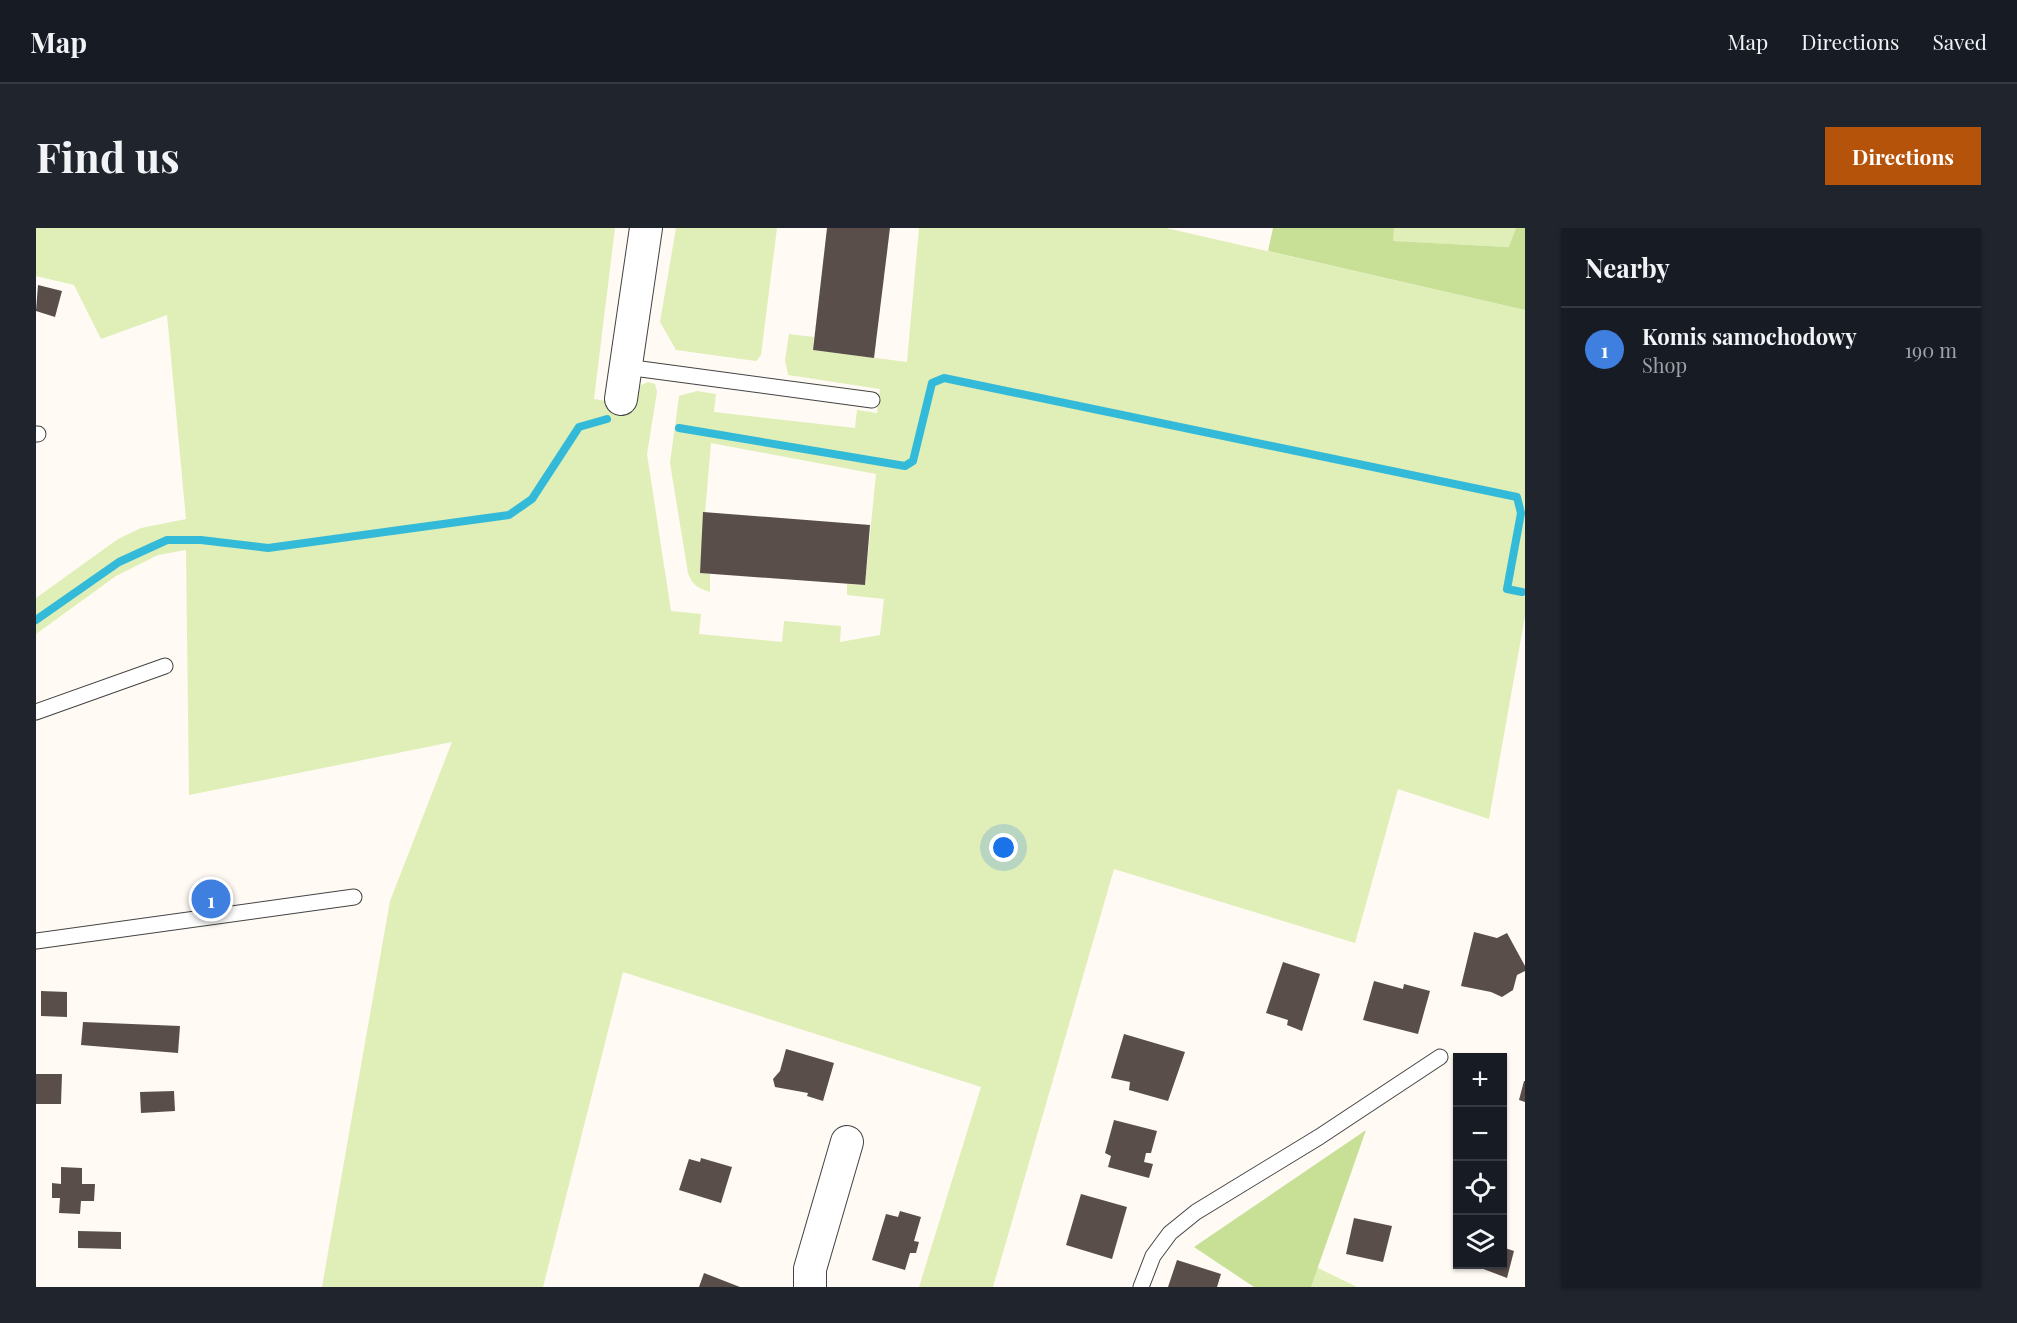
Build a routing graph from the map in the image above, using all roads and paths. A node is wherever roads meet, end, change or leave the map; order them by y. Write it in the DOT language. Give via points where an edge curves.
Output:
graph roads {
  1 [pos="646,228"];
  2 [pos="626,368"];
  3 [pos="621,399"];
  4 [pos="872,400"];
  5 [pos="165,666"];
  6 [pos="36,712"];
  7 [pos="354,897"];
  8 [pos="36,941"];
  9 [pos="1440,1057"];
  10 [pos="847,1142"];
  11 [pos="810,1287"];
  12 [pos="1142,1287"];
  1 -- 2 [label="street"];
  2 -- 3 [label="street"];
  2 -- 4 [label="lane"];
  5 -- 6 [label="lane"];
  7 -- 8 [label="lane"];
  9 -- 12 [label="lane" via="1196,1212 1170,1233"];
  10 -- 11 [label="street" via="810,1269"];
}
